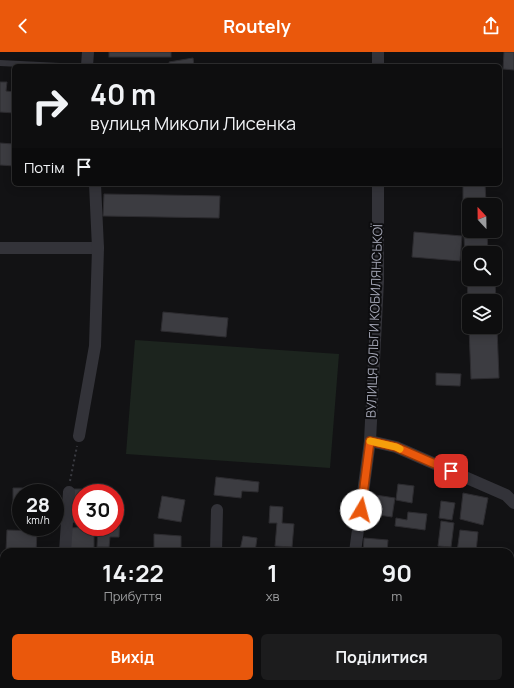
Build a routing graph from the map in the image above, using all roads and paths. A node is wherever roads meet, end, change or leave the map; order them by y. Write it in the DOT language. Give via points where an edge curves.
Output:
graph roads {
  1 [pos="88,52"];
  2 [pos="378,52"];
  3 [pos="0,63"];
  4 [pos="20,64"];
  5 [pos="87,64"];
  6 [pos="378,64"];
  7 [pos="95,186"];
  8 [pos="378,186"];
  9 [pos="0,248"];
  10 [pos="98,248"];
  11 [pos="79,436"];
  12 [pos="370,441"];
  13 [pos="68,492"];
  14 [pos="514,503"];
  15 [pos="216,510"];
  16 [pos="65,548"];
  17 [pos="216,548"];
  18 [pos="356,548"];
  1 -- 5 [label="street"];
  2 -- 6 [label="street"];
  3 -- 4 [label="lane"];
  7 -- 10 [label="street"];
  8 -- 12 [label="street, ВУЛИЦЯ ОЛЬГИ КОБИЛЯНСЬКОЇ" via="378,281"];
  9 -- 10 [label="street"];
  10 -- 11 [label="street" via="95,346"];
  11 -- 13 [label="path"];
  12 -- 14 [label="street" via="396,447 506,495"];
  12 -- 18 [label="street, ВУЛИЦЯ ОЛЬГИ КОБИЛЯНСЬКОЇ"];
  13 -- 16 [label="street"];
  15 -- 17 [label="street"];
}
